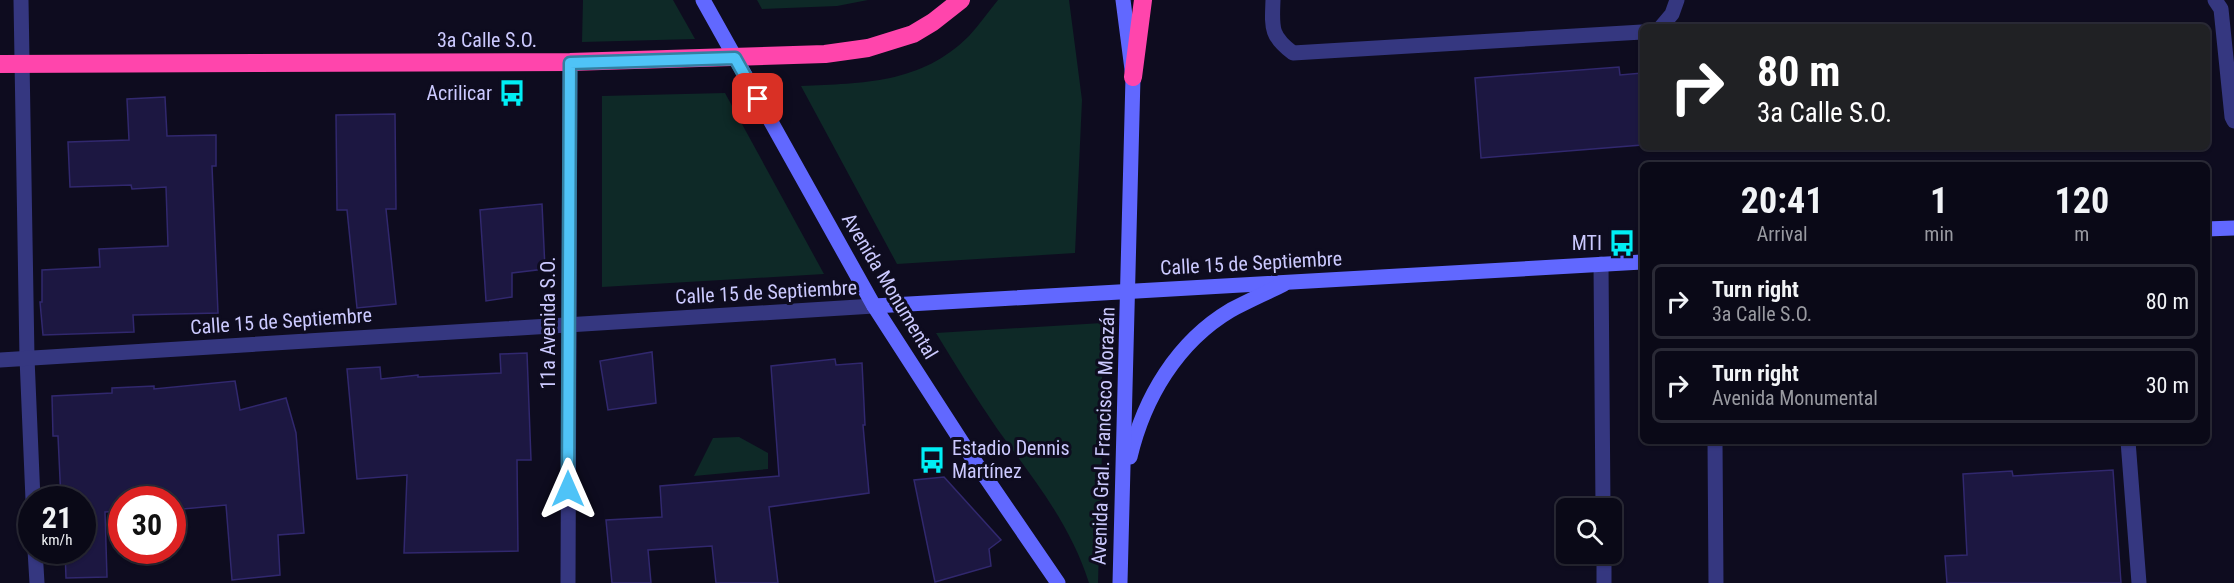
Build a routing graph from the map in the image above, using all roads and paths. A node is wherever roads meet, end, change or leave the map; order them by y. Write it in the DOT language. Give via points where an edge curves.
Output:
graph roads {
  1 [pos="21,0"];
  2 [pos="703,0"];
  3 [pos="961,0"];
  4 [pos="1123,0"];
  5 [pos="1143,0"];
  6 [pos="1273,0"];
  7 [pos="1677,0"];
  8 [pos="2215,0"];
  9 [pos="1664,24"];
  10 [pos="1640,32"];
  11 [pos="735,58"];
  12 [pos="0,63"];
  13 [pos="22,63"];
  14 [pos="570,63"];
  15 [pos="1133,77"];
  16 [pos="2234,121"];
  17 [pos="2234,228"];
  18 [pos="2210,229"];
  19 [pos="1640,262"];
  20 [pos="1601,264"];
  21 [pos="1291,281"];
  22 [pos="1128,291"];
  23 [pos="874,306"];
  24 [pos="569,324"];
  25 [pos="27,358"];
  26 [pos="0,360"];
  27 [pos="1715,444"];
  28 [pos="2128,444"];
  29 [pos="1123,484"];
  30 [pos="32,486"];
  31 [pos="1603,498"];
  32 [pos="36,564"];
  33 [pos="1604,564"];
  34 [pos="1122,581"];
  35 [pos="37,583"];
  36 [pos="568,583"];
  37 [pos="1058,583"];
  38 [pos="1604,583"];
  39 [pos="1716,583"];
  40 [pos="2139,583"];
  1 -- 13 [label="street"];
  2 -- 11 [label="main road, Avenida Monumental"];
  3 -- 11 [label="highway, 3a Calle S.O." via="913,34 868,48"];
  4 -- 15 [label="main road"];
  5 -- 15 [label="highway"];
  6 -- 10 [label="street" via="1272,28 1278,42 1293,53"];
  7 -- 9 [label="street"];
  8 -- 16 [label="street" via="2221,9"];
  11 -- 14 [label="highway, 3a Calle S.O."];
  11 -- 23 [label="main road, Avenida Monumental"];
  12 -- 13 [label="highway, 3a Calle S.O."];
  13 -- 14 [label="highway, 3a Calle S.O."];
  13 -- 25 [label="street"];
  14 -- 24 [label="street, 11a Avenida S.O."];
  15 -- 22 [label="main road"];
  17 -- 18 [label="main road"];
  19 -- 20 [label="main road, Calle 15 de Septiembre"];
  20 -- 21 [label="main road, Calle 15 de Septiembre"];
  20 -- 31 [label="street"];
  21 -- 22 [label="main road, Calle 15 de Septiembre"];
  21 -- 29 [label="main road" via="1223,316 1183,349 1150,401"];
  22 -- 23 [label="main road, Calle 15 de Septiembre"];
  22 -- 29 [label="main road, Avenida Gral. Francisco Morazán"];
  23 -- 24 [label="street, Calle 15 de Septiembre"];
  23 -- 37 [label="main road, Avenida Monumental"];
  24 -- 25 [label="street, Calle 15 de Septiembre"];
  24 -- 36 [label="street, 11a Avenida S.O."];
  25 -- 26 [label="street, Calle 15 de Septiembre"];
  25 -- 30 [label="street"];
  27 -- 39 [label="street"];
  28 -- 40 [label="street"];
  29 -- 34 [label="main road, Avenida Gral. Francisco Morazán"];
  32 -- 35 [label="street"];
  33 -- 38 [label="street"];
}
